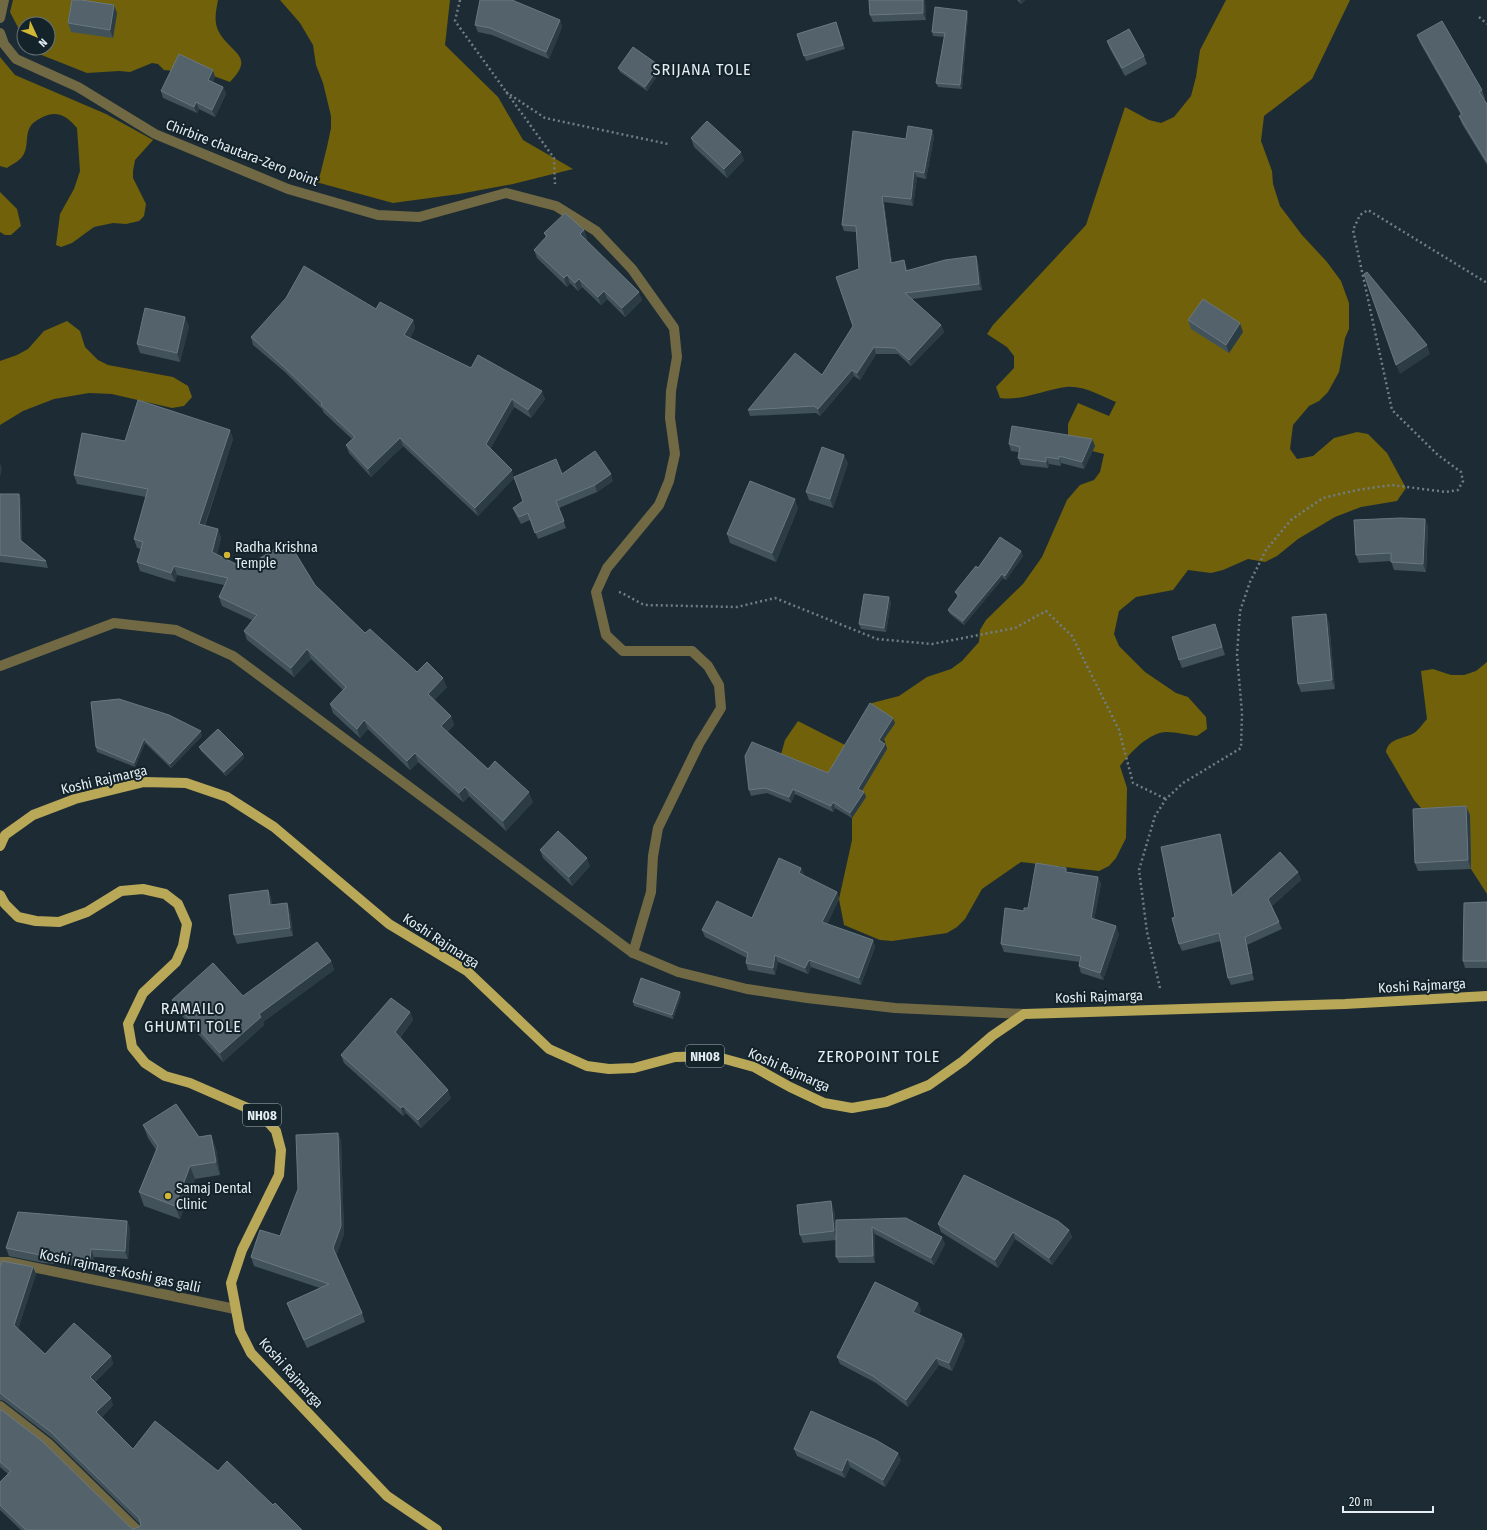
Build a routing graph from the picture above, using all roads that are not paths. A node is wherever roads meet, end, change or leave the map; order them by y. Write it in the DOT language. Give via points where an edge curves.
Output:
graph roads {
  1 [pos="4,0"];
  2 [pos="0,18"];
  3 [pos="0,33"];
  4 [pos="0,666"];
  5 [pos="0,846"];
  6 [pos="0,895"];
  7 [pos="633,952"];
  8 [pos="1487,996"];
  9 [pos="1024,1014"];
  10 [pos="0,1262"];
  11 [pos="235,1309"];
  12 [pos="0,1406"];
  13 [pos="137,1530"];
  14 [pos="437,1530"];
  1 -- 2 [label="street"];
  3 -- 7 [label="street, Chirbire chautara-Zero point" via="4,44 16,60 78,87 155,134 288,189 378,215 419,217 506,193 556,206 596,231 632,269 674,328 677,357 671,390 670,418 675,454 668,481 659,505 607,568 596,592 606,635 623,651 692,650 708,666 719,685 721,708 699,744 658,828 651,892"];
  4 -- 7 [label="street" via="114,623 176,630 232,656"];
  5 -- 9 [label="main road, Koshi Rajmarga / NH08" via="6,836 33,815 75,799 144,782 186,783 227,797 274,827 389,924 467,971 549,1049 587,1066 609,1069 634,1068 676,1057 714,1056 754,1067 824,1103 852,1108 886,1102 929,1085"];
  6 -- 11 [label="main road, Koshi Rajmarga / NH08" via="18,917 36,921 60,922 87,912 121,891 143,889 165,894 178,904 187,924 183,946 176,962 143,993 128,1024 132,1047 145,1063 165,1076 190,1083 261,1114 276,1132 281,1150 279,1175 242,1250 230,1283"];
  7 -- 9 [label="street" via="678,972 747,989 895,1008"];
  8 -- 9 [label="main road, Koshi Rajmarga" via="1345,1004"];
  10 -- 11 [label="street, Koshi rajmarg-Koshi gas galli"];
  11 -- 14 [label="main road, Koshi Rajmarga / NH08" via="240,1331 251,1353 388,1496"];
  12 -- 13 [label="street" via="49,1444"];
}
